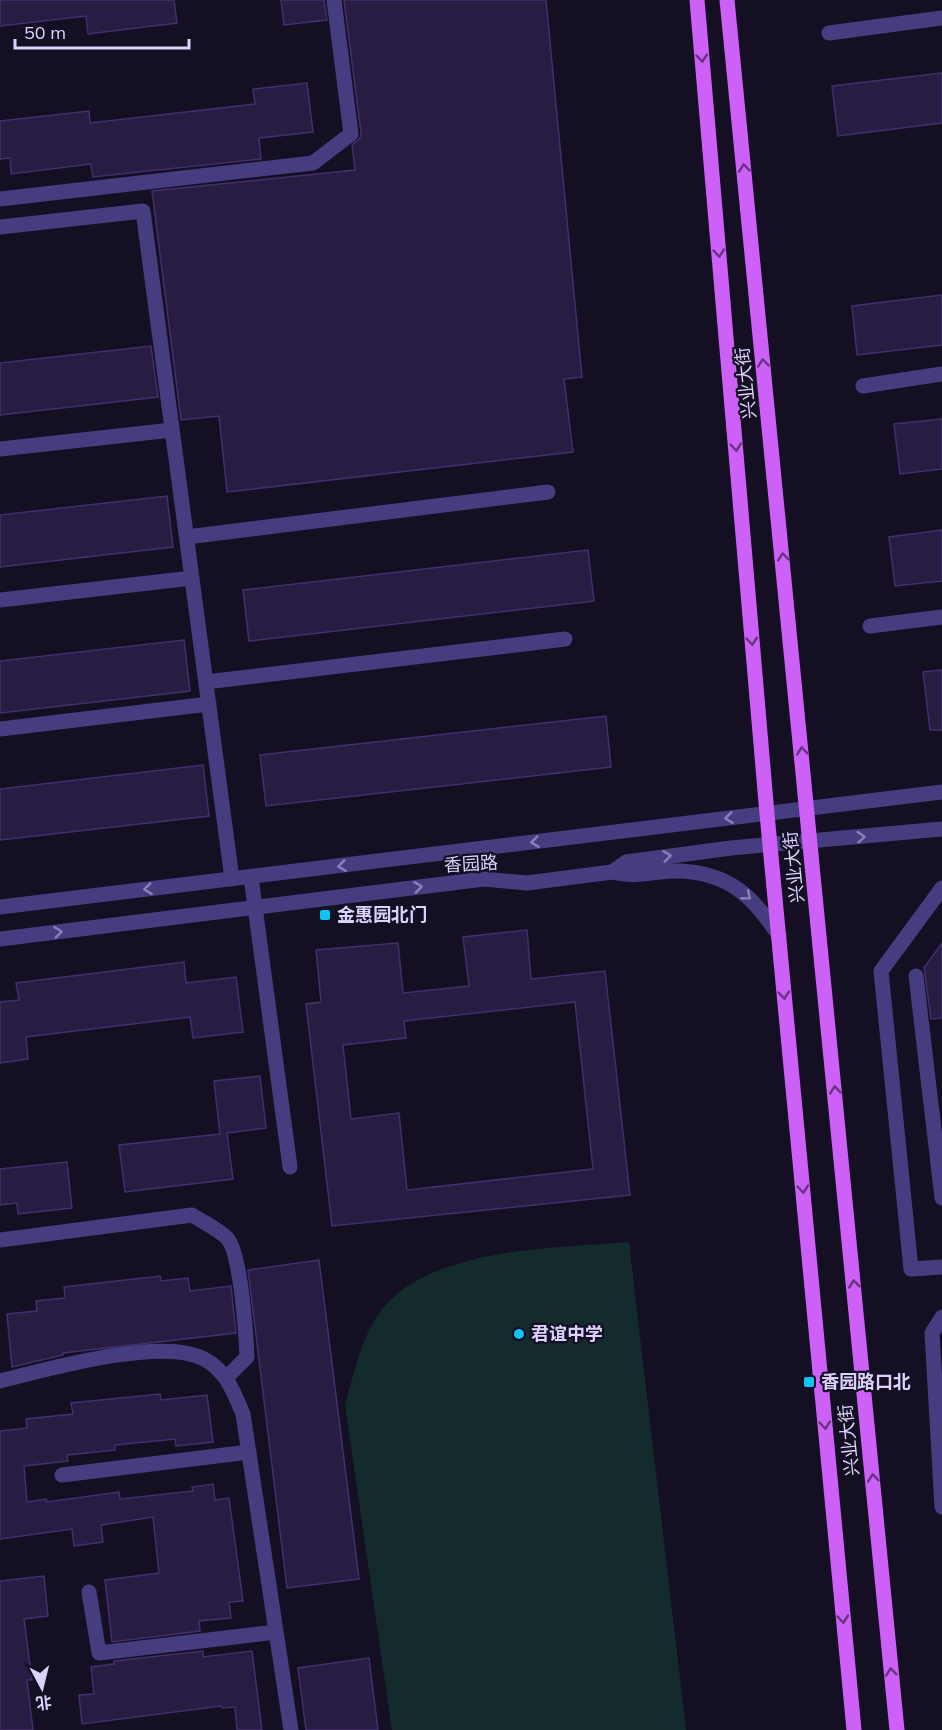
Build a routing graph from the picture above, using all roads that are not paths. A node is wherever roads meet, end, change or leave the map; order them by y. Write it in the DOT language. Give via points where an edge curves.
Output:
graph roads {
  1 [pos="334,0"];
  2 [pos="697,0"];
  3 [pos="727,0"];
  4 [pos="942,18"];
  5 [pos="829,33"];
  6 [pos="0,199"];
  7 [pos="0,227"];
  8 [pos="942,374"];
  9 [pos="863,386"];
  10 [pos="172,430"];
  11 [pos="0,449"];
  12 [pos="548,492"];
  13 [pos="187,537"];
  14 [pos="192,578"];
  15 [pos="0,600"];
  16 [pos="942,617"];
  17 [pos="870,626"];
  18 [pos="565,639"];
  19 [pos="206,682"];
  20 [pos="209,704"];
  21 [pos="0,729"];
  22 [pos="942,792"];
  23 [pos="808,809"];
  24 [pos="767,814"];
  25 [pos="942,829"];
  26 [pos="811,841"];
  27 [pos="770,845"];
  28 [pos="612,872"];
  29 [pos="251,877"];
  30 [pos="232,879"];
  31 [pos="942,888"];
  32 [pos="0,907"];
  33 [pos="255,908"];
  34 [pos="779,936"];
  35 [pos="0,939"];
  36 [pos="916,976"];
  37 [pos="290,1167"];
  38 [pos="942,1198"];
  39 [pos="0,1240"];
  40 [pos="942,1267"];
  41 [pos="942,1317"];
  42 [pos="226,1378"];
  43 [pos="0,1381"];
  44 [pos="249,1452"];
  45 [pos="62,1475"];
  46 [pos="942,1506"];
  47 [pos="89,1592"];
  48 [pos="276,1632"];
  49 [pos="291,1730"];
  50 [pos="854,1730"];
  51 [pos="897,1730"];
  1 -- 6 [label="street" via="351,134 313,163"];
  2 -- 24 [label="main road, 兴业大街, one-way"];
  23 -- 3 [label="main road, 兴业大街, one-way"];
  4 -- 5 [label="street"];
  7 -- 10 [label="street" via="143,211"];
  8 -- 9 [label="street"];
  10 -- 11 [label="street"];
  10 -- 13 [label="street"];
  12 -- 13 [label="street"];
  13 -- 14 [label="street"];
  14 -- 15 [label="street"];
  14 -- 19 [label="street"];
  16 -- 17 [label="street"];
  18 -- 19 [label="street"];
  19 -- 20 [label="street"];
  20 -- 21 [label="street"];
  20 -- 30 [label="street"];
  22 -- 23 [label="street, 香园路"];
  23 -- 24 [label="street, 香园路"];
  23 -- 26 [label="main road, 兴业大街"];
  24 -- 27 [label="main road, 兴业大街"];
  24 -- 29 [label="street, 香园路, one-way"];
  26 -- 25 [label="street, 香园路, one-way"];
  26 -- 27 [label="street, 香园路"];
  51 -- 26 [label="main road, 兴业大街, one-way"];
  28 -- 27 [label="street, 香园路, one-way" via="626,862"];
  27 -- 34 [label="main road, 兴业大街"];
  33 -- 28 [label="street, 香园路, one-way" via="484,879 527,883"];
  28 -- 34 [label="street, one-way" via="630,877 680,871 723,880 746,894"];
  29 -- 30 [label="street, 香园路"];
  29 -- 33 [label="street"];
  30 -- 32 [label="street, 香园路, one-way"];
  31 -- 40 [label="street" via="881,971 911,1269"];
  35 -- 33 [label="street, 香园路, one-way"];
  33 -- 37 [label="street"];
  34 -- 50 [label="main road, 兴业大街, one-way"];
  36 -- 38 [label="street"];
  39 -- 42 [label="street" via="192,1215 228,1239 237,1266 247,1357"];
  41 -- 46 [label="street" via="932,1333"];
  42 -- 43 [label="street" via="204,1358 164,1350 84,1360"];
  42 -- 44 [label="street" via="243,1414"];
  44 -- 45 [label="street"];
  44 -- 48 [label="street"];
  47 -- 48 [label="street" via="99,1653"];
  48 -- 49 [label="street"];
}
